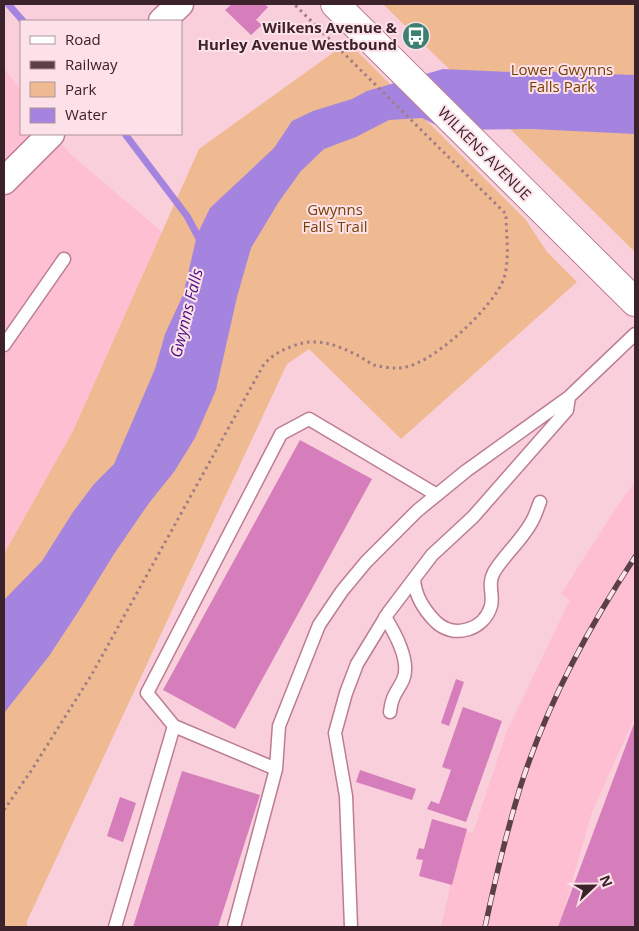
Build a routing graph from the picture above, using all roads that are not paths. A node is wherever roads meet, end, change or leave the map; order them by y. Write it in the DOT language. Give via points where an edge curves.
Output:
graph roads {
  1 [pos="180,4"];
  2 [pos="335,4"];
  3 [pos="163,20"];
  4 [pos="50,135"];
  5 [pos="4,181"];
  6 [pos="64,259"];
  7 [pos="635,302"];
  8 [pos="635,334"];
  9 [pos="4,345"];
  10 [pos="569,397"];
  11 [pos="437,494"];
  12 [pos="540,502"];
  13 [pos="414,579"];
  14 [pos="385,617"];
  15 [pos="390,712"];
  16 [pos="174,726"];
  17 [pos="276,769"];
  18 [pos="116,927"];
  19 [pos="234,927"];
  20 [pos="351,927"];
  1 -- 3 [label="street"];
  2 -- 7 [label="main road, WILKENS AVENUE"];
  4 -- 5 [label="street"];
  6 -- 9 [label="lane"];
  8 -- 10 [label="lane"];
  10 -- 11 [label="lane"];
  10 -- 13 [label="lane" via="567,410 473,518 432,555"];
  11 -- 16 [label="lane" via="309,419 281,434 147,692"];
  11 -- 17 [label="lane" via="366,562 319,625 279,726"];
  12 -- 13 [label="lane" via="531,523 494,574 490,588 491,604 479,624 461,632 443,628 422,604"];
  13 -- 14 [label="lane"];
  14 -- 15 [label="lane" via="403,654 406,669 393,695"];
  14 -- 20 [label="lane" via="357,664 335,733 346,796"];
  16 -- 17 [label="lane"];
  16 -- 18 [label="lane"];
  17 -- 19 [label="lane"];
}
